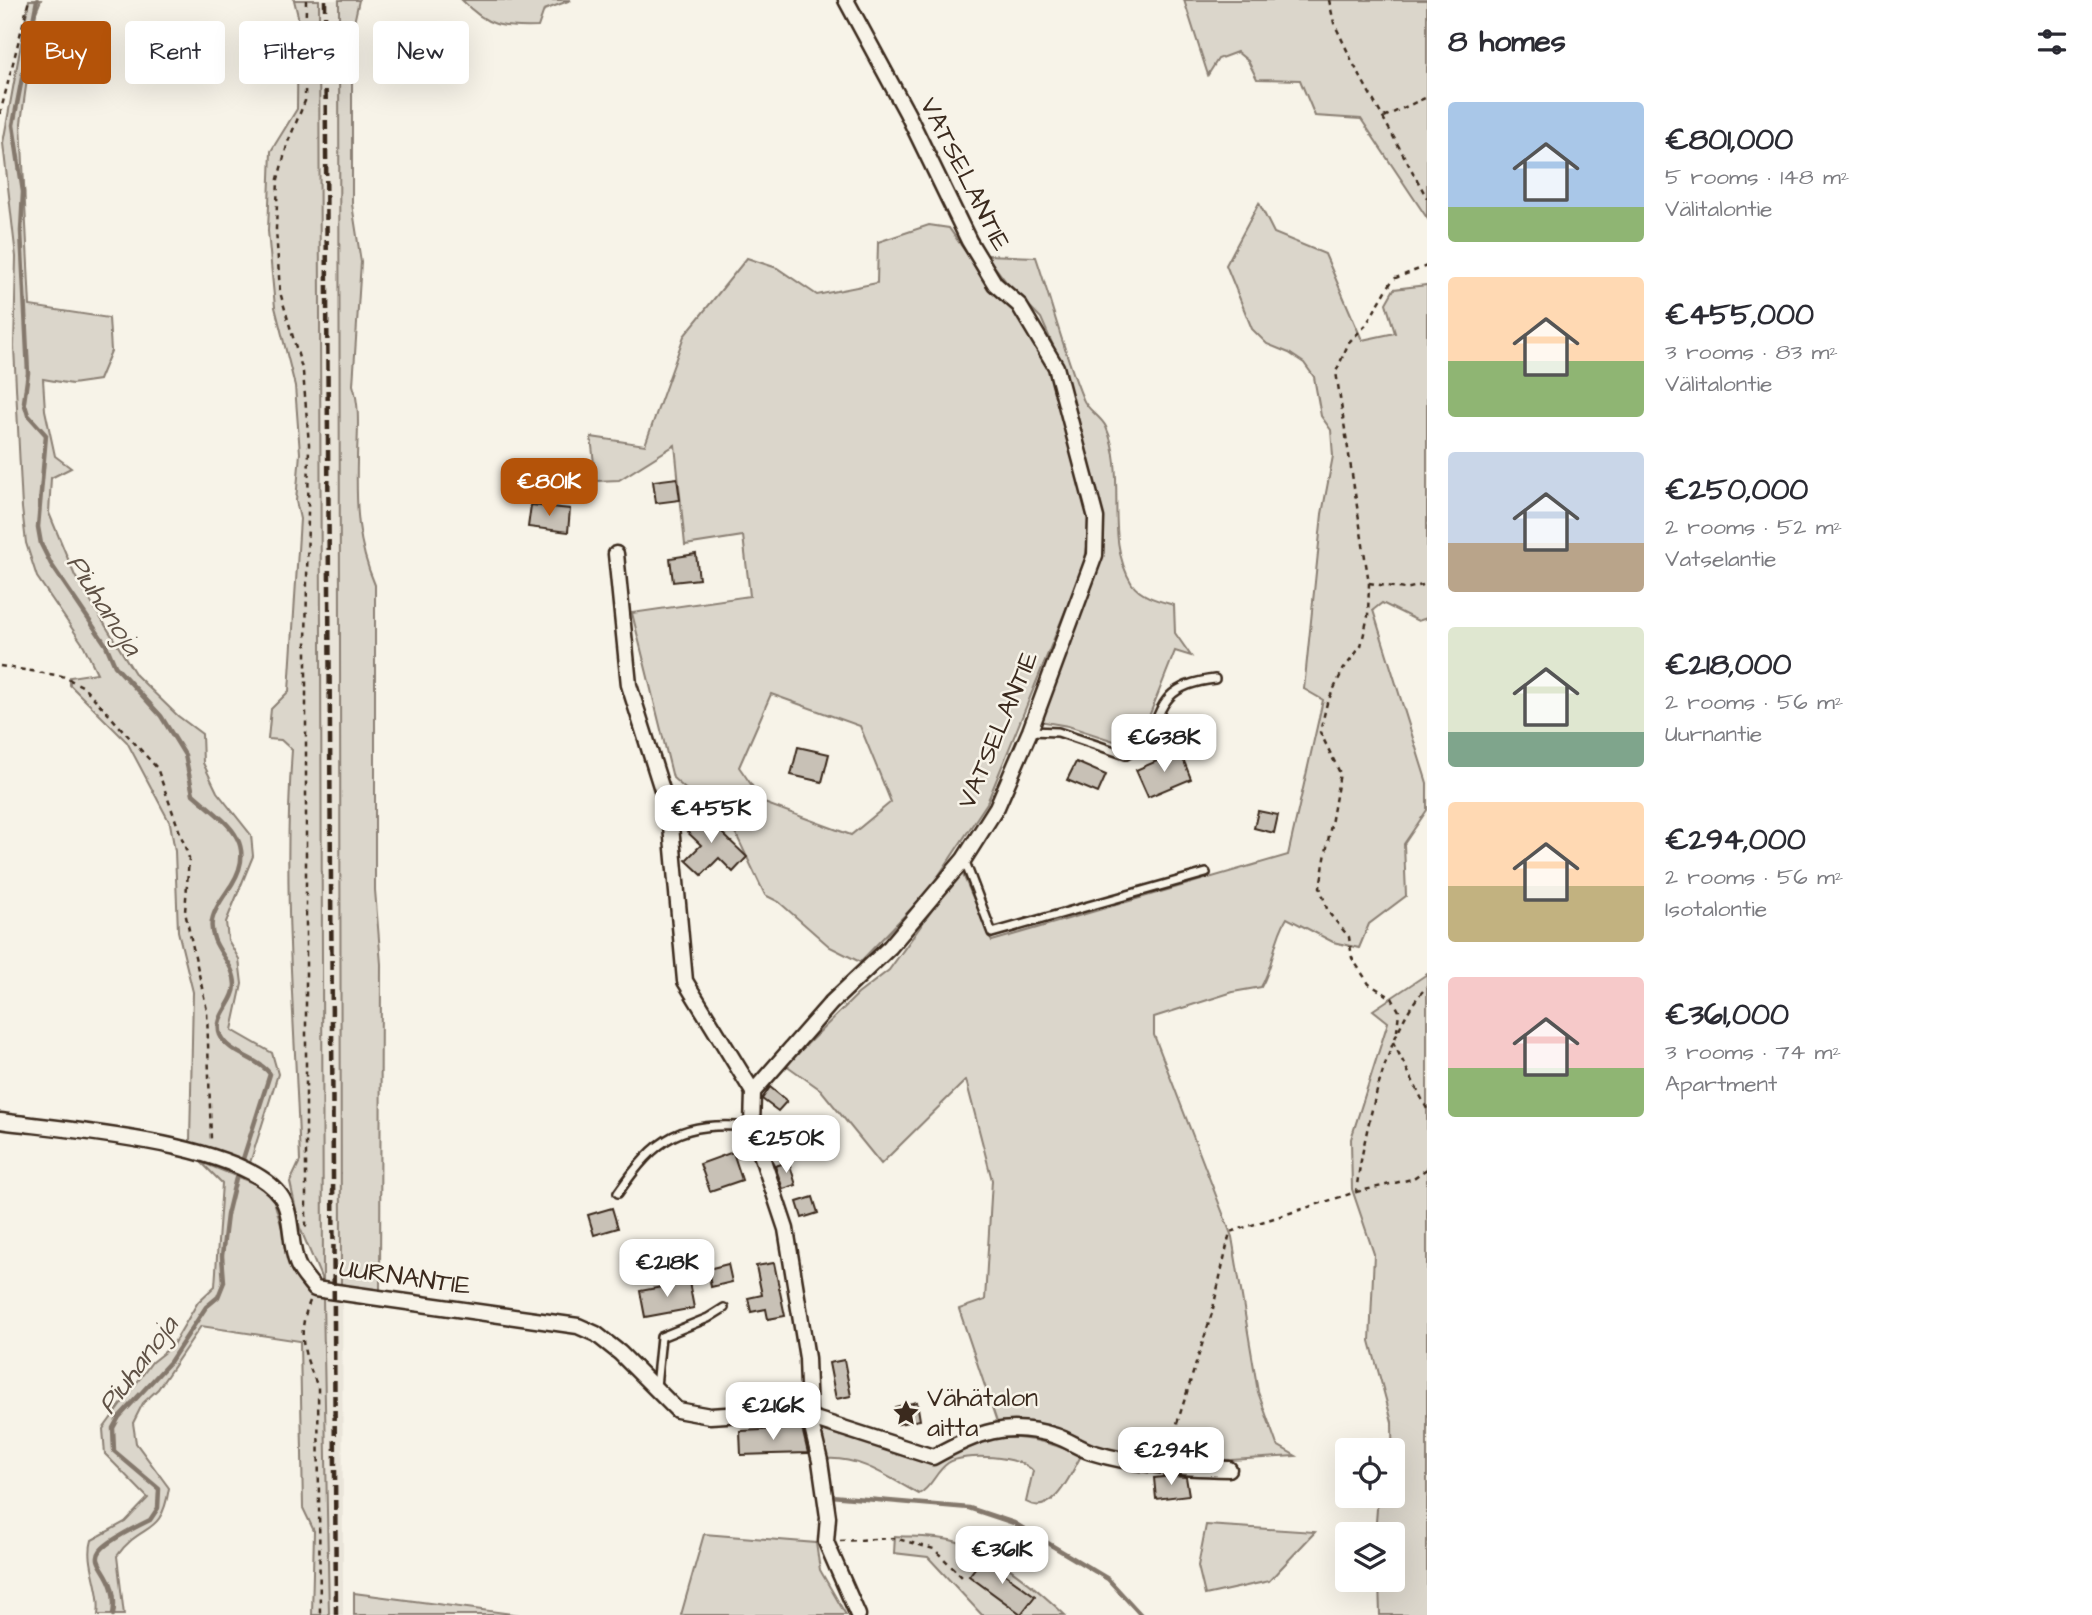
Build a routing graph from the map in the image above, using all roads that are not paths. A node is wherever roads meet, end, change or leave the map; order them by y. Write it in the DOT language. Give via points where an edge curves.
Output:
graph roads {
  1 [pos="846,0"];
  2 [pos="616,554"];
  3 [pos="1215,679"];
  4 [pos="1030,730"];
  5 [pos="964,859"];
  6 [pos="1206,873"];
  7 [pos="753,1092"];
  8 [pos="0,1121"];
  9 [pos="752,1127"];
  10 [pos="618,1193"];
  11 [pos="724,1308"];
  12 [pos="656,1387"];
  13 [pos="809,1415"];
  14 [pos="1229,1469"];
  15 [pos="858,1615"];
  1 -- 4 [label="street, VATSELANTIE" via="969,242 995,284 1019,305 1056,367 1096,518 1095,555"];
  2 -- 7 [label="street" via="629,685 670,815 685,981"];
  3 -- 4 [label="lane" via="1192,681 1173,692 1159,709 1150,741 1126,755 1058,732"];
  4 -- 5 [label="street, VATSELANTIE" via="997,807"];
  5 -- 6 [label="lane" via="992,933"];
  5 -- 7 [label="street, VATSELANTIE" via="890,947 831,1003"];
  7 -- 9 [label="street"];
  8 -- 12 [label="street, UURNANTIE" via="153,1142 211,1155 271,1184 283,1199 297,1264 315,1289 578,1326 596,1334"];
  9 -- 10 [label="lane" via="719,1124 677,1132 641,1160"];
  9 -- 13 [label="street" via="786,1228 807,1359"];
  11 -- 12 [label="lane" via="661,1337"];
  12 -- 13 [label="street, UURNANTIE" via="677,1410 710,1416 790,1411"];
  13 -- 14 [label="street, UURNANTIE" via="933,1457 974,1434 1017,1429 1163,1468"];
  13 -- 15 [label="street" via="828,1517 826,1542"];
}
